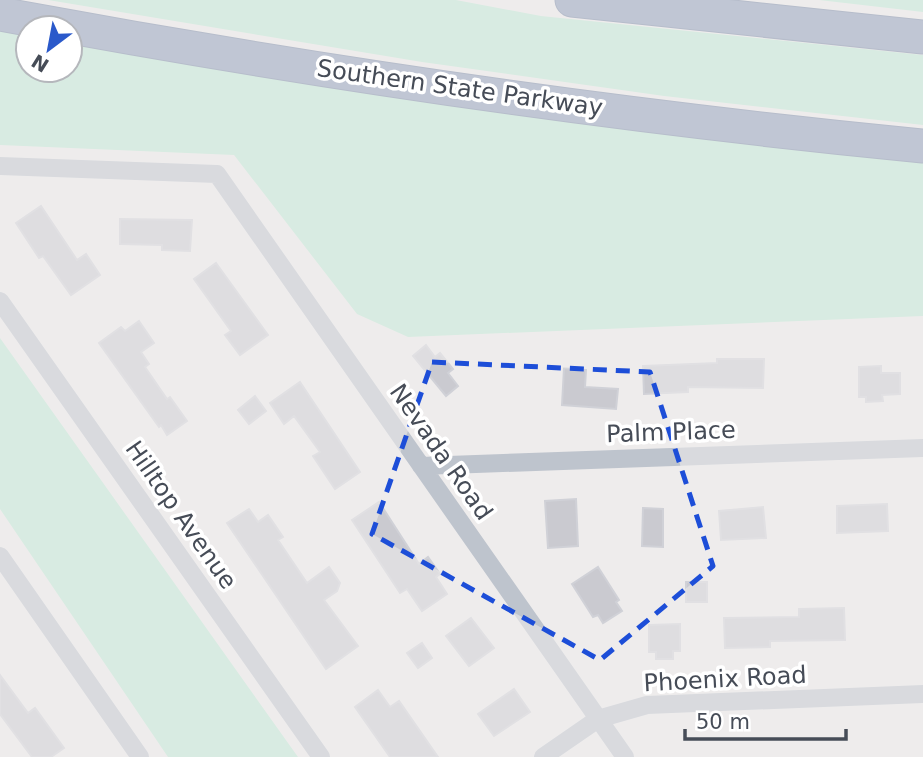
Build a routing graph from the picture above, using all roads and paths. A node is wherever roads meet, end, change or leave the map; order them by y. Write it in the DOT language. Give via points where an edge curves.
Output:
graph roads {
  1 [pos="572,0"];
  2 [pos="0,14"];
  3 [pos="923,37"];
  4 [pos="923,146"];
  5 [pos="0,166"];
  6 [pos="0,301"];
  7 [pos="923,447"];
  8 [pos="421,466"];
  9 [pos="0,555"];
  10 [pos="923,694"];
  11 [pos="598,719"];
  12 [pos="140,757"];
  13 [pos="321,757"];
  14 [pos="543,757"];
  15 [pos="625,757"];
  1 -- 3 [label="highway"];
  2 -- 4 [label="highway, Southern State Parkway" via="419,85"];
  5 -- 8 [label="street, Nevada Road" via="217,174"];
  6 -- 13 [label="street, Hilltop Avenue"];
  7 -- 8 [label="street, Palm Place"];
  8 -- 11 [label="street, Nevada Road"];
  9 -- 12 [label="street"];
  10 -- 11 [label="street, Phoenix Road" via="647,705"];
  11 -- 14 [label="street, Phoenix Road"];
  11 -- 15 [label="street, Nevada Road"];
}
